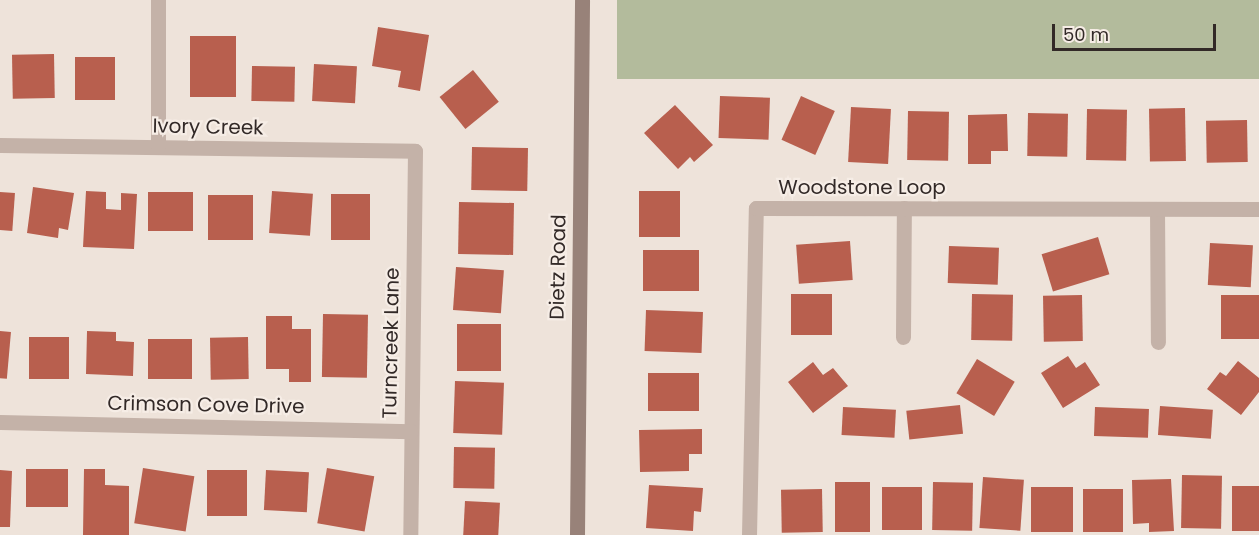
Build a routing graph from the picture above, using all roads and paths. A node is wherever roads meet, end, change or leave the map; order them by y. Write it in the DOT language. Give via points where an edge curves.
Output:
graph roads {
  1 [pos="158,0"];
  2 [pos="582,0"];
  3 [pos="0,146"];
  4 [pos="158,147"];
  5 [pos="416,151"];
  6 [pos="904,208"];
  7 [pos="1157,209"];
  8 [pos="1259,209"];
  9 [pos="903,336"];
  10 [pos="1158,342"];
  11 [pos="0,422"];
  12 [pos="411,431"];
  13 [pos="410,535"];
  14 [pos="577,535"];
  15 [pos="749,535"];
  1 -- 4 [label="street"];
  2 -- 14 [label="street, Dietz Road"];
  3 -- 4 [label="street, Ivory Creek"];
  4 -- 5 [label="street, Ivory Creek"];
  5 -- 12 [label="street, Turncreek Lane"];
  6 -- 7 [label="street, Woodstone Loop"];
  6 -- 9 [label="street"];
  6 -- 15 [label="street, Woodstone Loop" via="756,208"];
  7 -- 8 [label="street, Woodstone Loop"];
  7 -- 10 [label="street"];
  11 -- 12 [label="street, Crimson Cove Drive"];
  12 -- 13 [label="street, Turncreek Lane"];
}
